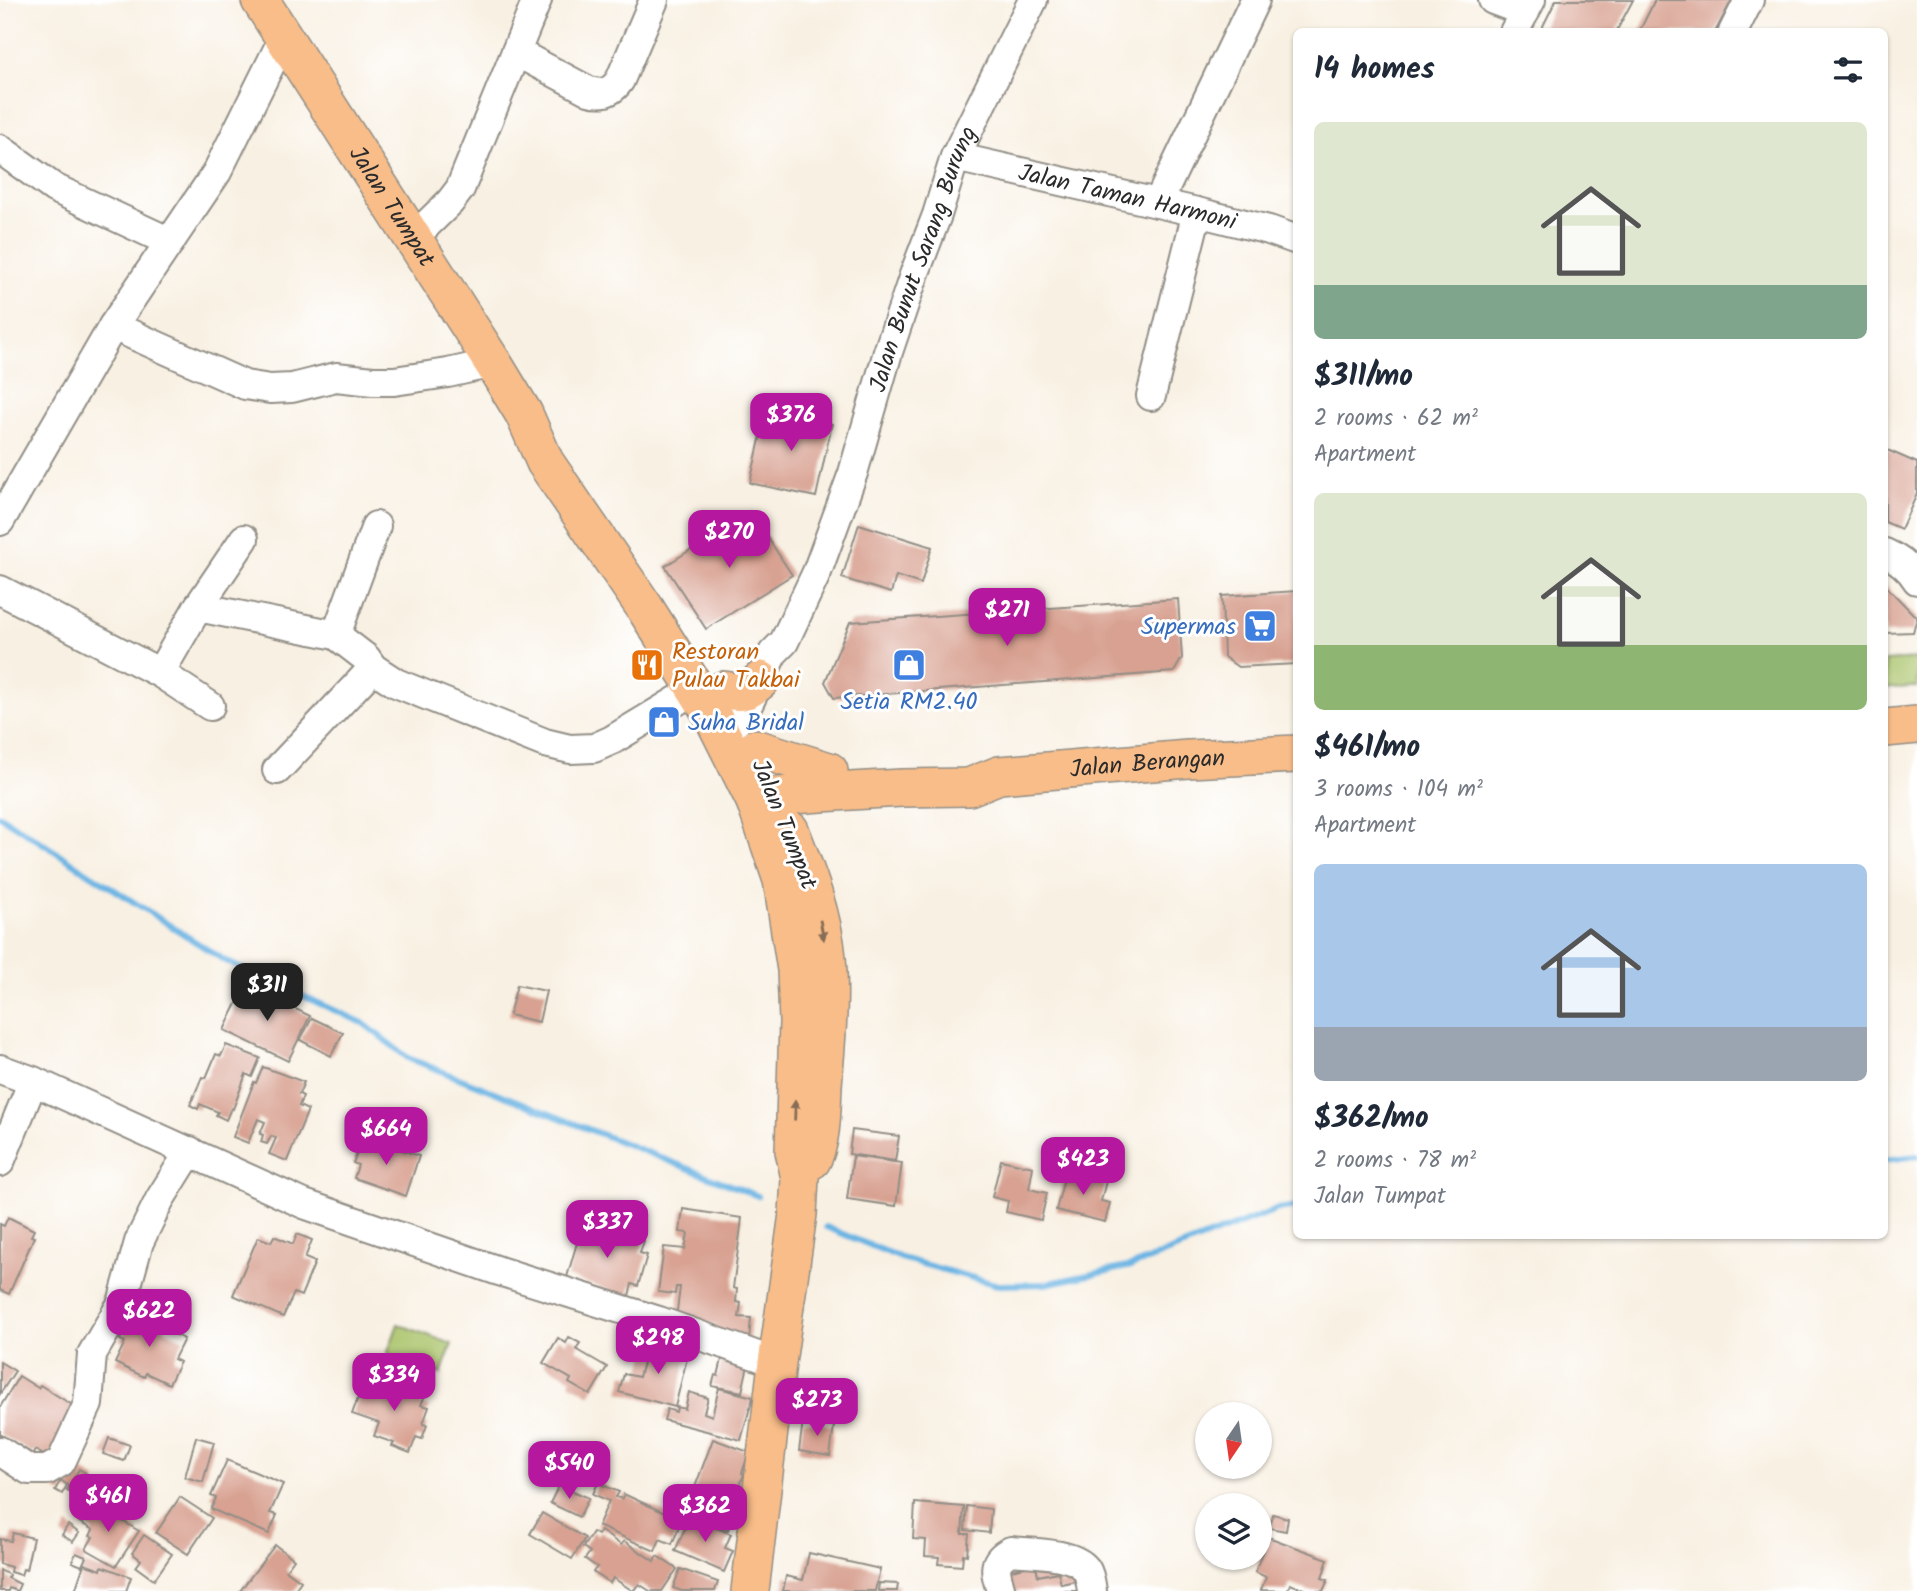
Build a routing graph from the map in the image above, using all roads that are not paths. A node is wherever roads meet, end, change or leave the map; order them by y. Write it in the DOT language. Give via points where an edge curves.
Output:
graph roads {
  1 [pos="260,0"];
  2 [pos="537,0"];
  3 [pos="654,0"];
  4 [pos="1033,0"];
  5 [pos="1255,0"];
  6 [pos="1493,0"];
  7 [pos="1749,0"];
  8 [pos="1523,14"];
  9 [pos="1735,28"];
  10 [pos="284,37"];
  11 [pos="516,52"];
  12 [pos="0,149"];
  13 [pos="955,157"];
  14 [pos="1158,203"];
  15 [pos="1197,212"];
  16 [pos="413,239"];
  17 [pos="1293,239"];
  18 [pos="170,243"];
  19 [pos="113,327"];
  20 [pos="493,363"];
  21 [pos="1151,396"];
  22 [pos="524,414"];
  23 [pos="0,521"];
  24 [pos="376,526"];
  25 [pos="244,539"];
  26 [pos="1888,554"];
  27 [pos="1917,580"];
  28 [pos="0,590"];
  29 [pos="198,607"];
  30 [pos="645,607"];
  31 [pos="337,635"];
  32 [pos="784,642"];
  33 [pos="373,667"];
  34 [pos="160,673"];
  35 [pos="761,680"];
  36 [pos="683,697"];
  37 [pos="210,706"];
  38 [pos="1917,725"];
  39 [pos="1888,728"];
  40 [pos="746,754"];
  41 [pos="1293,754"];
  42 [pos="277,770"];
  43 [pos="840,781"];
  44 [pos="792,869"];
  45 [pos="0,1069"];
  46 [pos="33,1081"];
  47 [pos="190,1151"];
  48 [pos="0,1162"];
  49 [pos="777,1363"];
  50 [pos="0,1451"];
  51 [pos="750,1591"];
  52 [pos="1001,1591"];
  53 [pos="1092,1591"];
  1 -- 10 [label="main road, Jalan Tumpat"];
  2 -- 11 [label="street"];
  3 -- 11 [label="street" via="620,80 607,92 589,91"];
  4 -- 13 [label="street, Jalan Bunut Sarang Burung"];
  5 -- 14 [label="street"];
  6 -- 8 [label="street"];
  7 -- 9 [label="street"];
  10 -- 16 [label="main road, Jalan Tumpat"];
  10 -- 18 [label="street" via="217,173"];
  11 -- 16 [label="street" via="460,189"];
  12 -- 18 [label="street" via="54,188"];
  13 -- 14 [label="street, Jalan Taman Harmoni"];
  13 -- 32 [label="street, Jalan Bunut Sarang Burung" via="848,485 817,572"];
  14 -- 15 [label="street, Jalan Taman Harmoni"];
  15 -- 17 [label="street, Jalan Taman Harmoni"];
  15 -- 21 [label="street"];
  16 -- 20 [label="main road, Jalan Tumpat"];
  18 -- 19 [label="street"];
  19 -- 20 [label="street" via="245,385 270,389 336,377 394,381"];
  19 -- 23 [label="street"];
  20 -- 22 [label="main road, Jalan Tumpat"];
  22 -- 30 [label="main road, Jalan Tumpat" via="545,462"];
  22 -- 40 [label="main road, Jalan Tumpat" via="564,446"];
  24 -- 31 [label="street"];
  25 -- 29 [label="street"];
  26 -- 27 [label="street"];
  28 -- 34 [label="street"];
  29 -- 31 [label="street"];
  29 -- 34 [label="street"];
  30 -- 36 [label="main road"];
  30 -- 40 [label="main road, Jalan Tumpat" via="710,713"];
  31 -- 33 [label="street"];
  32 -- 35 [label="street, Jalan Bunut Sarang Burung" via="773,653"];
  32 -- 40 [label="street, Jalan Bunut Sarang Burung" via="785,658"];
  33 -- 36 [label="street" via="396,683 441,702 570,749 594,748 612,740"];
  33 -- 42 [label="street"];
  34 -- 37 [label="street"];
  35 -- 40 [label="main road" via="738,692"];
  36 -- 44 [label="main road" via="765,851"];
  38 -- 39 [label="main road"];
  40 -- 43 [label="main road, Jalan Berangan"];
  40 -- 43 [label="main road"];
  40 -- 44 [label="main road, Jalan Tumpat"];
  41 -- 43 [label="main road, Jalan Berangan" via="999,775 969,787"];
  43 -- 44 [label="main road" via="802,842"];
  44 -- 49 [label="main road, Jalan Tumpat" via="816,902 827,958 827,1026 816,1152 800,1178"];
  45 -- 46 [label="street"];
  46 -- 47 [label="street"];
  46 -- 48 [label="street"];
  47 -- 49 [label="street" via="304,1204"];
  47 -- 50 [label="street" via="139,1242 122,1303 92,1354 88,1404 61,1462 47,1470 29,1470"];
  49 -- 51 [label="main road, Jalan Tumpat"];
  52 -- 53 [label="street" via="996,1566 1011,1551 1078,1562 1088,1574"];
}
